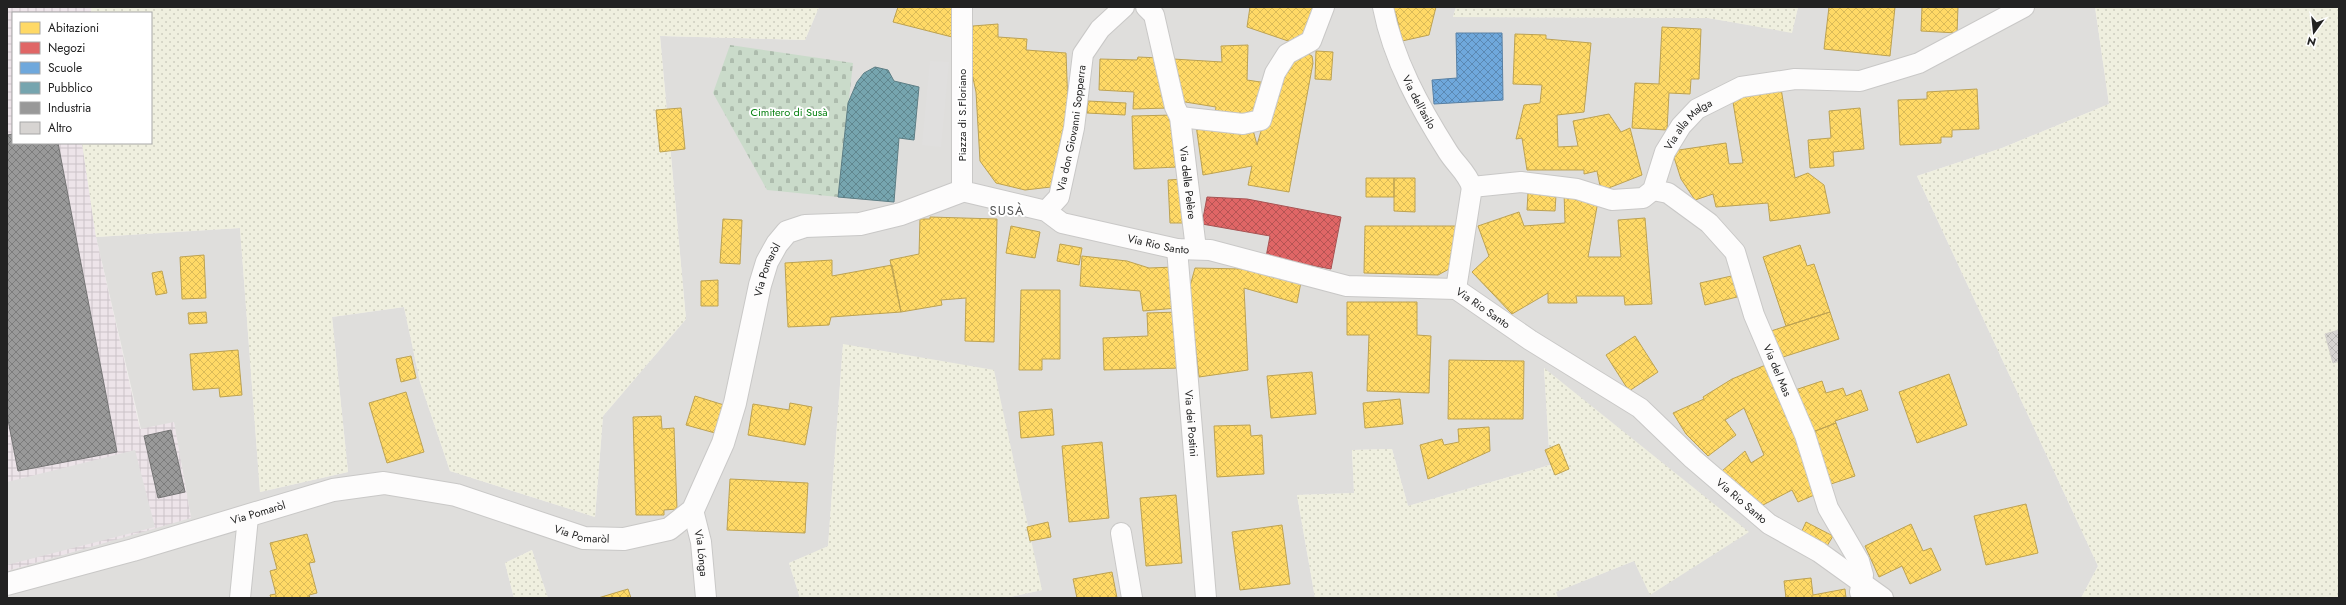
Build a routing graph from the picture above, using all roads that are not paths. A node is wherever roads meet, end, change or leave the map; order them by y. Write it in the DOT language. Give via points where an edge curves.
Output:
graph roads {
  1 [pos="962,7"];
  2 [pos="1124,7"];
  3 [pos="1146,7"];
  4 [pos="1324,7"];
  5 [pos="1383,7"];
  6 [pos="2024,7"];
  7 [pos="1180,117"];
  8 [pos="1472,187"];
  9 [pos="1653,190"];
  10 [pos="962,191"];
  11 [pos="1046,211"];
  12 [pos="1187,249"];
  13 [pos="1456,289"];
  14 [pos="693,510"];
  15 [pos="248,517"];
  16 [pos="1122,533"];
  17 [pos="7,584"];
  18 [pos="1860,590"];
  19 [pos="240,598"];
  20 [pos="706,598"];
  21 [pos="1132,598"];
  22 [pos="1206,598"];
  23 [pos="1883,598"];
  1 -- 10 [label="street, Piazza di S.Floriano"];
  2 -- 11 [label="street, Via don Giovanni Sopperra" via="1100,29 1084,54 1074,128 1059,197"];
  3 -- 7 [label="street, Via delle Pelère" via="1154,15 1175,107"];
  4 -- 7 [label="street" via="1310,41 1287,54 1275,73 1261,120 1243,124"];
  5 -- 8 [label="street, Via dell'asilo" via="1387,28 1401,64 1424,111 1449,153 1467,174"];
  6 -- 9 [label="street, Via alla Malga" via="1919,63 1860,81 1795,79 1741,87 1697,109 1681,126 1665,152"];
  7 -- 12 [label="street, Via delle Pelère"];
  8 -- 9 [label="street" via="1521,182 1577,189 1612,200 1643,198"];
  8 -- 13 [label="street"];
  9 -- 18 [label="street, Via del Mas" via="1668,193 1709,223 1735,252 1754,315 1805,435 1828,508 1859,561 1863,575"];
  10 -- 11 [label="street, Via Rio Santo"];
  10 -- 14 [label="street, Via Pomaròl" via="901,214 860,224 805,226 787,232 767,262 723,443"];
  11 -- 12 [label="street, Via Rio Santo" via="1062,223"];
  12 -- 13 [label="street, Via Rio Santo" via="1210,250 1347,286"];
  12 -- 22 [label="street, Via dei Postini"];
  13 -- 18 [label="street, Via Rio Santo" via="1530,340 1640,408 1693,459 1769,524 1819,552"];
  14 -- 15 [label="street, Via Pomaròl" via="669,529 624,539 584,538 456,495 384,483 333,490"];
  14 -- 20 [label="street, Via Lónga" via="700,542"];
  15 -- 17 [label="street, Via Pomaròl"];
  15 -- 19 [label="street"];
  16 -- 21 [label="street"];
  18 -- 23 [label="street, Via Rio Santo"];
}
